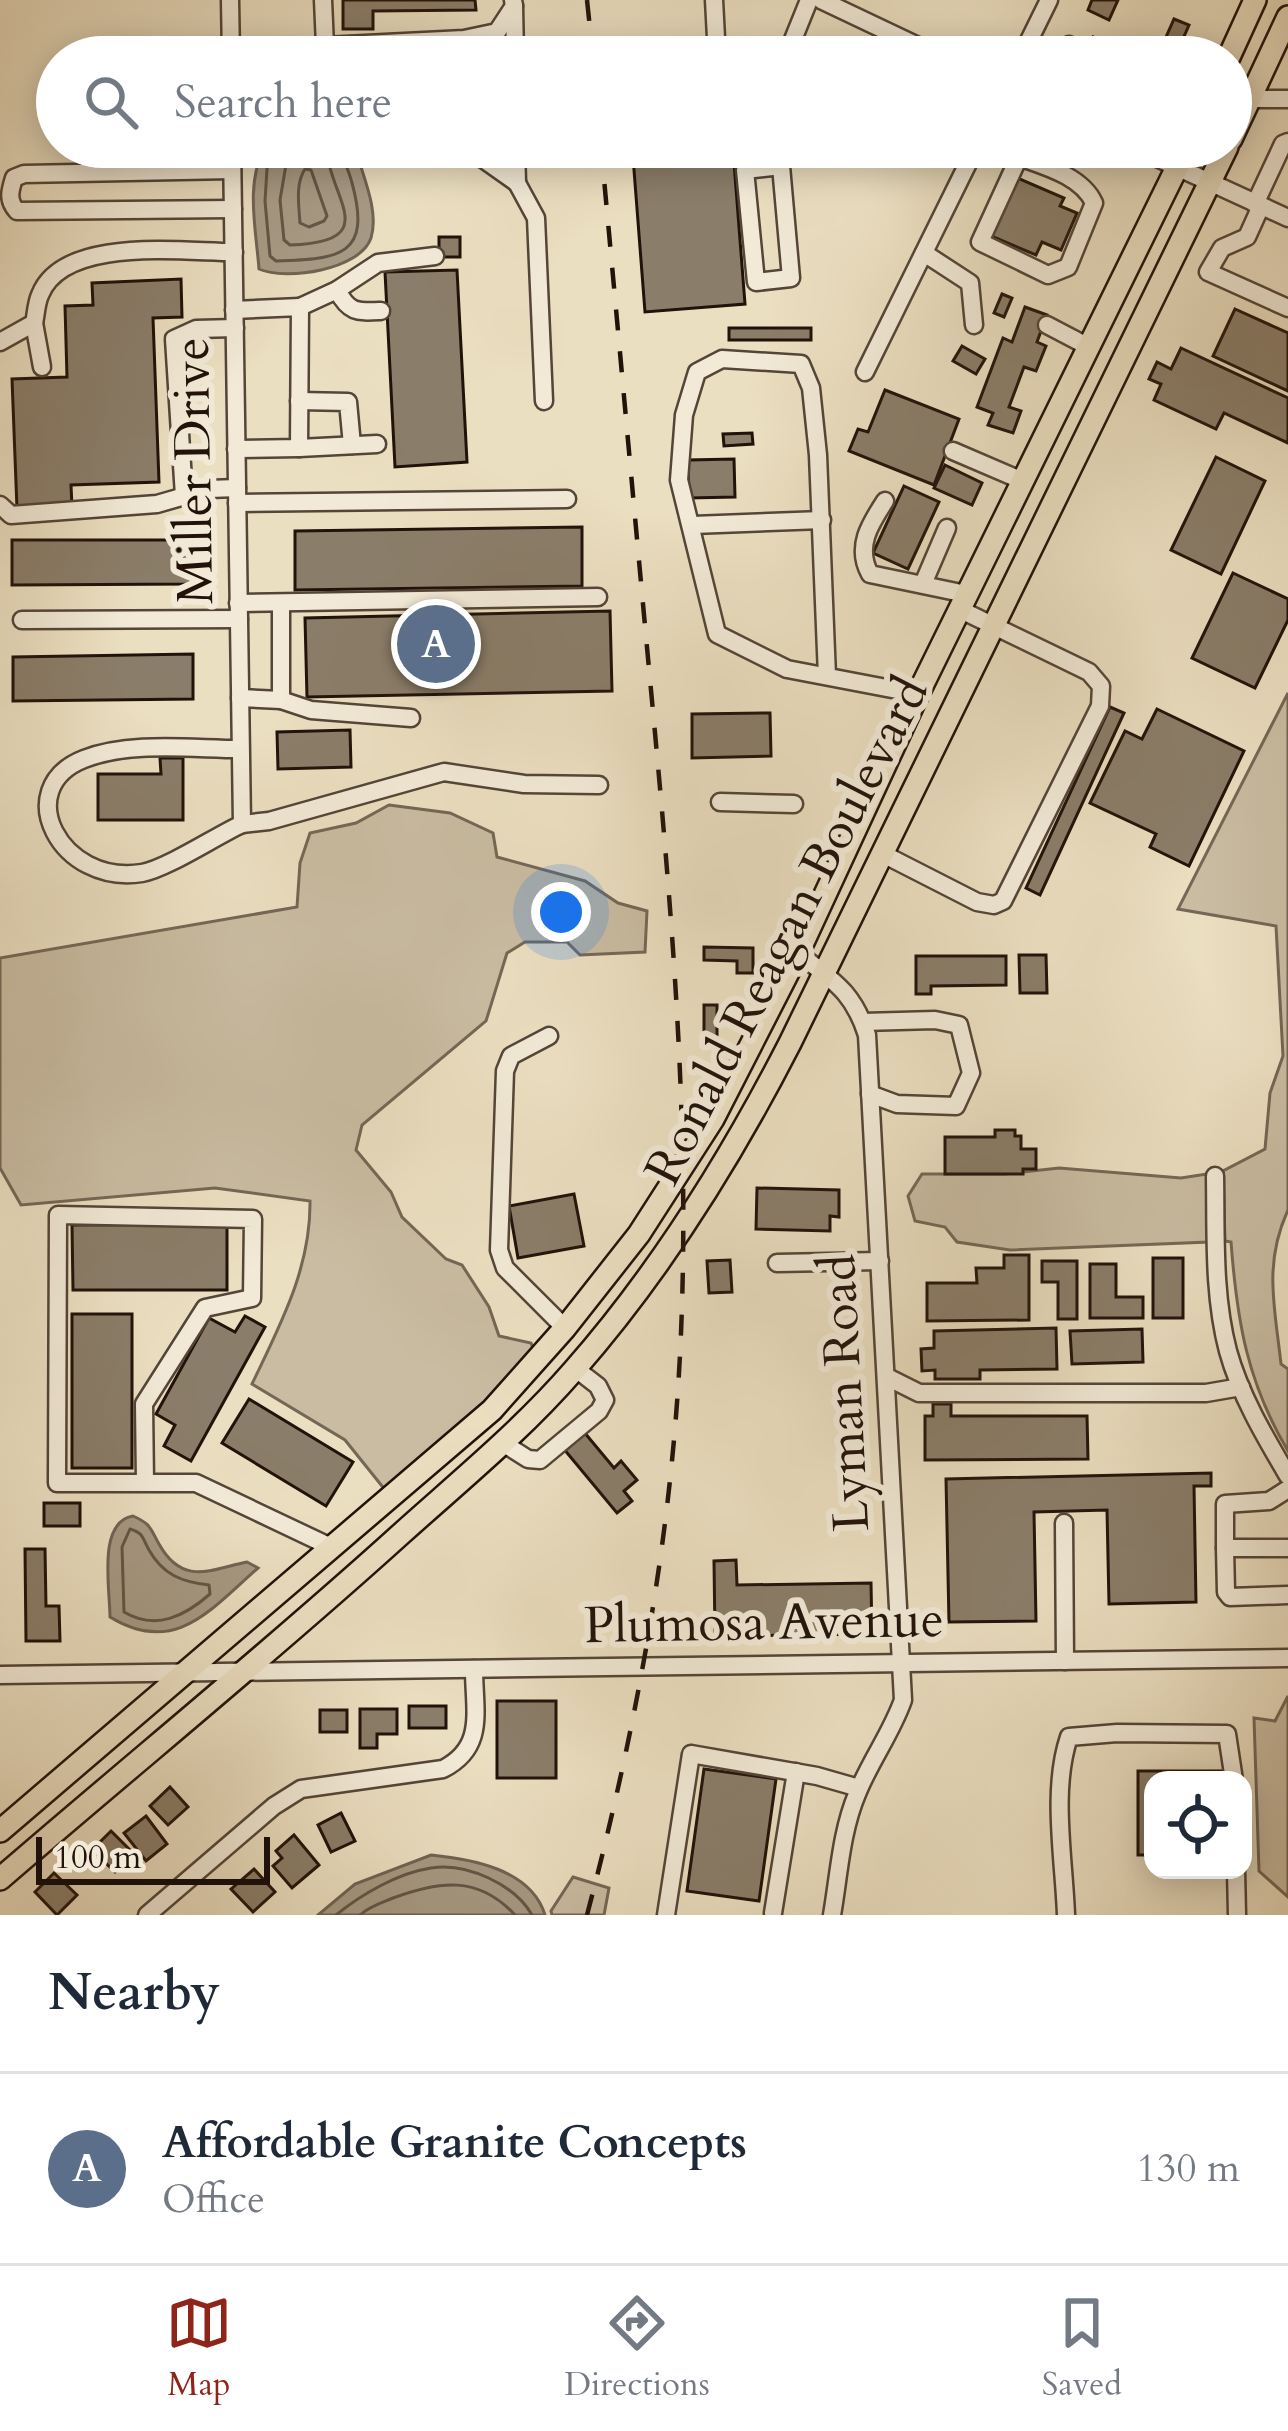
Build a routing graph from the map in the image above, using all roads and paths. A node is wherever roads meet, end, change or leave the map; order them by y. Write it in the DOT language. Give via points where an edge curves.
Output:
graph roads {
  1 [pos="230,0"];
  2 [pos="323,0"];
  3 [pos="714,0"];
  4 [pos="809,0"];
  5 [pos="821,0"];
  6 [pos="1049,0"];
  7 [pos="1255,0"];
  8 [pos="514,3"];
  9 [pos="1288,17"];
  10 [pos="231,36"];
  11 [pos="329,36"];
  12 [pos="481,36"];
  13 [pos="515,36"];
  14 [pos="716,36"];
  15 [pos="794,36"];
  16 [pos="897,36"];
  17 [pos="1031,36"];
  18 [pos="1239,36"];
  19 [pos="1252,95"];
  20 [pos="1252,99"];
  21 [pos="1288,99"];
  22 [pos="1288,142"];
  23 [pos="496,168"];
  24 [pos="517,168"];
  25 [pos="763,168"];
  26 [pos="781,168"];
  27 [pos="966,168"];
  28 [pos="1013,168"];
  29 [pos="1059,168"];
  30 [pos="1177,168"];
  31 [pos="1195,168"];
  32 [pos="1217,168"];
  33 [pos="232,170"];
  34 [pos="1211,182"];
  35 [pos="517,183"];
  36 [pos="1258,205"];
  37 [pos="233,209"];
  38 [pos="1288,218"];
  39 [pos="233,252"];
  40 [pos="924,253"];
  41 [pos="435,256"];
  42 [pos="337,290"];
  43 [pos="300,307"];
  44 [pos="1288,308"];
  45 [pos="381,311"];
  46 [pos="234,319"];
  47 [pos="34,323"];
  48 [pos="974,325"];
  49 [pos="1047,325"];
  50 [pos="0,342"];
  51 [pos="1089,346"];
  52 [pos="42,367"];
  53 [pos="865,372"];
  54 [pos="299,401"];
  55 [pos="544,401"];
  56 [pos="377,444"];
  57 [pos="352,446"];
  58 [pos="299,448"];
  59 [pos="236,449"];
  60 [pos="952,451"];
  61 [pos="1023,481"];
  62 [pos="237,495"];
  63 [pos="184,496"];
  64 [pos="567,499"];
  65 [pos="885,501"];
  66 [pos="0,505"];
  67 [pos="822,520"];
  68 [pos="693,525"];
  69 [pos="947,528"];
  70 [pos="923,584"];
  71 [pos="598,597"];
  72 [pos="963,601"];
  73 [pos="281,603"];
  74 [pos="238,611"];
  75 [pos="22,620"];
  76 [pos="993,625"];
  77 [pos="827,676"];
  78 [pos="918,694"];
  79 [pos="240,698"];
  80 [pos="281,700"];
  81 [pos="411,718"];
  82 [pos="240,749"];
  83 [pos="599,785"];
  84 [pos="720,802"];
  85 [pos="794,804"];
  86 [pos="242,824"];
  87 [pos="881,853"];
  88 [pos="798,953"];
  89 [pos="824,974"];
  90 [pos="863,1022"];
  91 [pos="549,1036"];
  92 [pos="870,1094"];
  93 [pos="1215,1175"];
  94 [pos="880,1262"];
  95 [pos="777,1263"];
  96 [pos="565,1328"];
  97 [pos="576,1369"];
  98 [pos="886,1377"];
  99 [pos="1241,1387"];
  100 [pos="919,1394"];
  101 [pos="889,1414"];
  102 [pos="502,1442"];
  103 [pos="1288,1476"];
  104 [pos="145,1483"];
  105 [pos="1288,1489"];
  106 [pos="1064,1523"];
  107 [pos="1288,1548"];
  108 [pos="333,1549"];
  109 [pos="1225,1549"];
  110 [pos="1288,1595"];
  111 [pos="1288,1658"];
  112 [pos="1065,1661"];
  113 [pos="901,1663"];
  114 [pos="474,1669"];
  115 [pos="187,1673"];
  116 [pos="242,1674"];
  117 [pos="0,1675"];
  118 [pos="1233,1771"];
  119 [pos="796,1772"];
  120 [pos="859,1787"];
  121 [pos="0,1832"];
  122 [pos="0,1879"];
  123 [pos="1236,1879"];
  124 [pos="776,1914"];
  125 [pos="147,1915"];
  126 [pos="666,1915"];
  127 [pos="832,1915"];
  128 [pos="1066,1915"];
  129 [pos="1237,1915"];
  1 -- 10 [label="street"];
  2 -- 11 [label="street"];
  3 -- 14 [label="street"];
  4 -- 15 [label="street"];
  5 -- 16 [label="street"];
  6 -- 17 [label="street"];
  7 -- 18 [label="main road"];
  8 -- 12 [label="street" via="497,32"];
  8 -- 13 [label="street"];
  9 -- 19 [label="main road"];
  20 -- 21 [label="street"];
  22 -- 36 [label="street"];
  23 -- 35 [label="street"];
  24 -- 35 [label="street"];
  25 -- 26 [label="street" via="745,170 756,282 791,278"];
  27 -- 40 [label="street"];
  28 -- 29 [label="street" via="980,242 1048,275 1068,267 1094,203"];
  30 -- 51 [label="main road, Ronald Reagan Boulevard"];
  31 -- 34 [label="street"];
  32 -- 34 [label="main road, Ronald Reagan Boulevard"];
  33 -- 37 [label="street, Miller Drive"];
  33 -- 37 [label="street" via="24,174 9,193 17,211"];
  34 -- 36 [label="street"];
  34 -- 76 [label="main road, Ronald Reagan Boulevard"];
  35 -- 55 [label="street" via="536,218"];
  36 -- 38 [label="street"];
  36 -- 44 [label="street" via="1247,237 1222,248 1208,272"];
  37 -- 39 [label="street, Miller Drive"];
  39 -- 46 [label="street, Miller Drive"];
  39 -- 47 [label="street" via="75,259 40,293"];
  40 -- 48 [label="street" via="970,284"];
  40 -- 53 [label="street"];
  41 -- 42 [label="street" via="378,263"];
  42 -- 43 [label="street"];
  42 -- 45 [label="street" via="354,312"];
  43 -- 46 [label="street"];
  43 -- 54 [label="street"];
  46 -- 59 [label="street, Miller Drive"];
  46 -- 63 [label="street" via="174,339"];
  47 -- 50 [label="street"];
  47 -- 52 [label="street"];
  49 -- 51 [label="street"];
  51 -- 61 [label="main road, Ronald Reagan Boulevard"];
  54 -- 57 [label="street" via="348,402"];
  54 -- 58 [label="street"];
  56 -- 57 [label="street"];
  57 -- 58 [label="street"];
  58 -- 59 [label="street"];
  59 -- 62 [label="street, Miller Drive"];
  60 -- 61 [label="street"];
  61 -- 72 [label="main road, Ronald Reagan Boulevard"];
  62 -- 63 [label="street" via="209,489"];
  62 -- 64 [label="street"];
  62 -- 74 [label="street, Miller Drive"];
  63 -- 66 [label="street" via="11,515"];
  65 -- 70 [label="street" via="867,529 866,567"];
  67 -- 68 [label="street"];
  67 -- 68 [label="street" via="811,388 801,364 722,359 697,372 684,415 679,481"];
  67 -- 77 [label="street"];
  68 -- 77 [label="street" via="717,634 787,669"];
  69 -- 70 [label="street"];
  70 -- 72 [label="street"];
  71 -- 73 [label="street"];
  72 -- 76 [label="street"];
  72 -- 78 [label="main road, Ronald Reagan Boulevard"];
  73 -- 74 [label="street"];
  73 -- 80 [label="street"];
  74 -- 75 [label="street"];
  74 -- 79 [label="street, Miller Drive"];
  76 -- 87 [label="main road, Ronald Reagan Boulevard"];
  76 -- 87 [label="street" via="1089,672 1102,695 1023,866 1003,902 985,905"];
  77 -- 78 [label="street"];
  78 -- 88 [label="main road, Ronald Reagan Boulevard"];
  79 -- 80 [label="street"];
  79 -- 82 [label="street, Miller Drive"];
  80 -- 81 [label="street"];
  82 -- 86 [label="street, Miller Drive"];
  82 -- 86 [label="street" via="110,751 65,770 50,802 61,847 104,872 145,873"];
  83 -- 86 [label="street" via="444,772"];
  84 -- 85 [label="street"];
  87 -- 89 [label="main road, Ronald Reagan Boulevard"];
  88 -- 89 [label="street"];
  88 -- 96 [label="main road, Ronald Reagan Boulevard" via="674,1184"];
  89 -- 90 [label="street" via="859,1007"];
  89 -- 97 [label="main road, Ronald Reagan Boulevard" via="684,1229"];
  90 -- 92 [label="street, Lyman Road"];
  90 -- 92 [label="street" via="959,1025 971,1073 956,1106 897,1104"];
  91 -- 96 [label="street" via="511,1056 506,1071 499,1250 505,1268"];
  92 -- 94 [label="street, Lyman Road"];
  93 -- 99 [label="street" via="1220,1303"];
  94 -- 95 [label="street"];
  94 -- 98 [label="street, Lyman Road"];
  96 -- 108 [label="main road, Ronald Reagan Boulevard" via="492,1410"];
  97 -- 102 [label="main road, Ronald Reagan Boulevard"];
  97 -- 102 [label="street" via="598,1386 599,1411 540,1460"];
  98 -- 100 [label="street"];
  98 -- 101 [label="street, Lyman Road"];
  99 -- 100 [label="street"];
  99 -- 103 [label="street"];
  100 -- 101 [label="street" via="911,1407"];
  101 -- 113 [label="street, Lyman Road"];
  102 -- 116 [label="main road, Ronald Reagan Boulevard"];
  104 -- 104 [label="street" via="56,1483 58,1215 253,1219 252,1298 205,1308 144,1404"];
  104 -- 108 [label="street" via="196,1483"];
  105 -- 109 [label="street" via="1269,1501 1225,1504"];
  106 -- 112 [label="street"];
  107 -- 109 [label="street"];
  108 -- 115 [label="main road, Ronald Reagan Boulevard"];
  109 -- 110 [label="street" via="1230,1597"];
  111 -- 112 [label="street, Plumosa Avenue"];
  112 -- 113 [label="street, Plumosa Avenue"];
  113 -- 114 [label="street, Plumosa Avenue"];
  113 -- 120 [label="street, Lyman Road" via="903,1700"];
  114 -- 116 [label="street, Plumosa Avenue"];
  114 -- 125 [label="street" via="474,1740 464,1759 443,1769 301,1789"];
  115 -- 116 [label="street, Plumosa Avenue"];
  115 -- 117 [label="street, Plumosa Avenue"];
  115 -- 121 [label="main road, Ronald Reagan Boulevard"];
  116 -- 122 [label="main road, Ronald Reagan Boulevard"];
  118 -- 128 [label="street" via="1227,1734 1069,1737 1061,1795"];
  119 -- 120 [label="street"];
  119 -- 124 [label="street"];
  119 -- 126 [label="street" via="691,1754"];
  120 -- 127 [label="street, Lyman Road"];
  123 -- 129 [label="street"];
}
